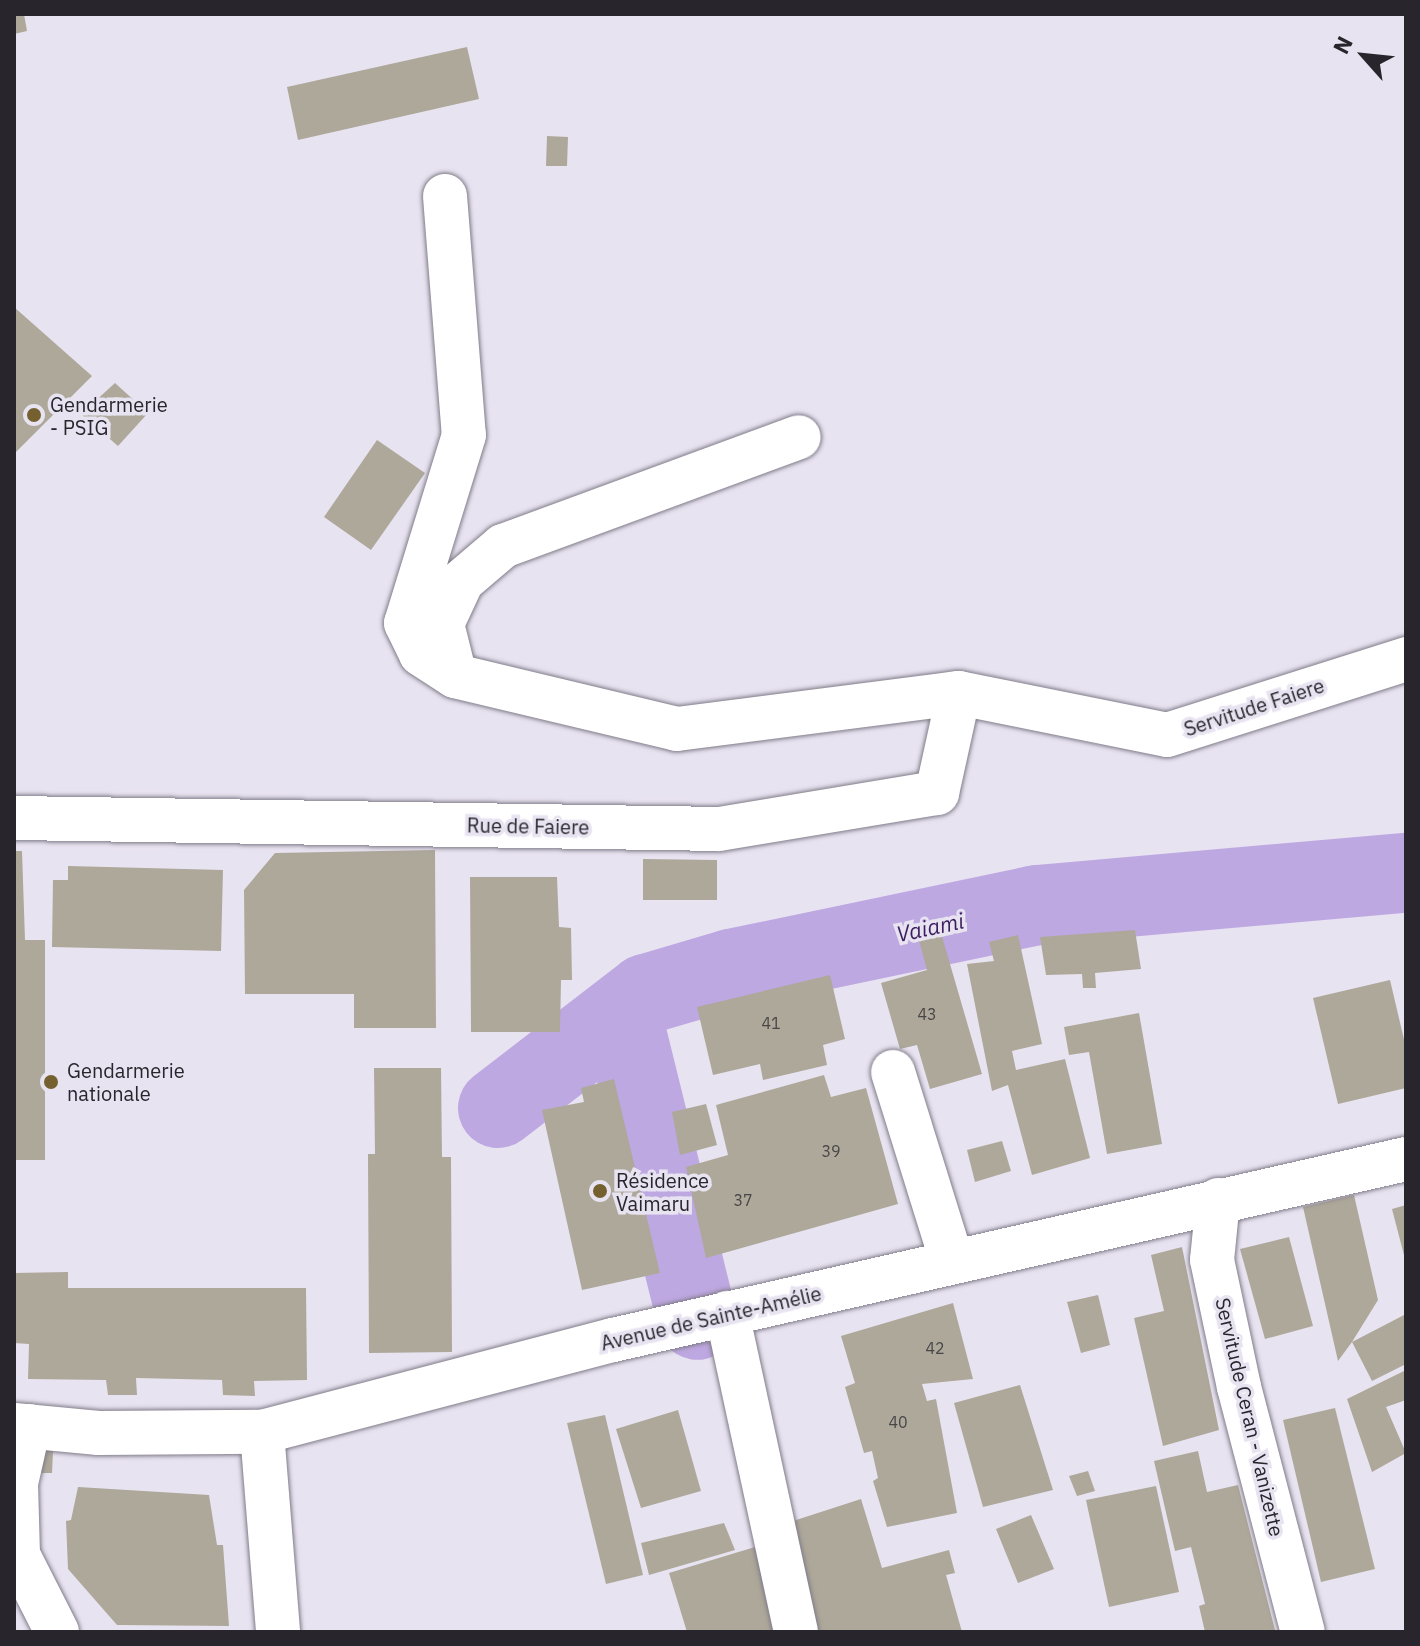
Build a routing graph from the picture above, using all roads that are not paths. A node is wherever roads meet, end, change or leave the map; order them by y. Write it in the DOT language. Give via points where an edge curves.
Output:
graph roads {
  1 [pos="445,196"];
  2 [pos="799,437"];
  3 [pos="1406,659"];
  4 [pos="455,676"];
  5 [pos="959,693"];
  6 [pos="14,818"];
  7 [pos="893,1072"];
  8 [pos="1406,1159"];
  9 [pos="1218,1200"];
  10 [pos="952,1262"];
  11 [pos="727,1313"];
  12 [pos="22,1425"];
  13 [pos="262,1432"];
  14 [pos="57,1632"];
  15 [pos="278,1632"];
  16 [pos="796,1632"];
  17 [pos="1303,1632"];
  1 -- 4 [label="street, Servitude Faiere" via="464,435 406,623 421,654"];
  2 -- 4 [label="street" via="503,546 462,581 442,624"];
  3 -- 5 [label="street, Servitude Faiere" via="1167,735"];
  4 -- 5 [label="street, Servitude Faiere" via="677,729"];
  5 -- 6 [label="street, Rue de Faiere" via="937,793 719,829"];
  7 -- 10 [label="street"];
  8 -- 9 [label="street, Avenue de Sainte-Amélie"];
  9 -- 10 [label="street, Avenue de Sainte-Amélie"];
  9 -- 17 [label="street, Servitude Ceran - Vanizette" via="1212,1260"];
  10 -- 11 [label="street, Avenue de Sainte-Amélie"];
  11 -- 13 [label="street, Avenue de Sainte-Amélie"];
  11 -- 16 [label="street"];
  12 -- 13 [label="street, Avenue de Sainte-Amélie" via="99,1433"];
  12 -- 14 [label="street" via="16,1483 18,1555"];
  13 -- 15 [label="street"];
}
